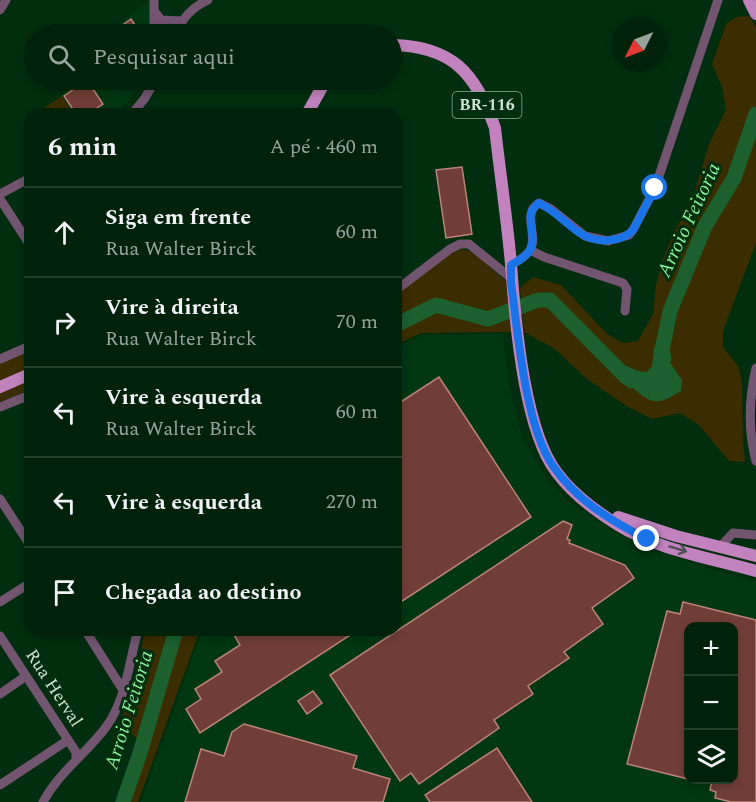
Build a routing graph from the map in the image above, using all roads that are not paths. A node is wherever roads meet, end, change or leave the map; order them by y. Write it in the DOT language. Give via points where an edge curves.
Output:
graph roads {
  1 [pos="6,0"];
  2 [pos="208,0"];
  3 [pos="728,0"];
  4 [pos="718,1"];
  5 [pos="153,3"];
  6 [pos="0,10"];
  7 [pos="181,21"];
  8 [pos="154,24"];
  9 [pos="180,24"];
  10 [pos="402,45"];
  11 [pos="149,90"];
  12 [pos="320,90"];
  13 [pos="137,108"];
  14 [pos="310,108"];
  15 [pos="24,182"];
  16 [pos="0,196"];
  17 [pos="24,235"];
  18 [pos="530,250"];
  19 [pos="511,275"];
  20 [pos="402,285"];
  21 [pos="625,311"];
  22 [pos="24,349"];
  23 [pos="0,359"];
  24 [pos="756,368"];
  25 [pos="24,377"];
  26 [pos="0,387"];
  27 [pos="24,397"];
  28 [pos="0,407"];
  29 [pos="754,446"];
  30 [pos="756,461"];
  31 [pos="0,499"];
  32 [pos="589,505"];
  33 [pos="24,535"];
  34 [pos="756,535"];
  35 [pos="720,547"];
  36 [pos="756,556"];
  37 [pos="756,571"];
  38 [pos="24,588"];
  39 [pos="0,602"];
  40 [pos="0,636"];
  41 [pos="89,636"];
  42 [pos="136,636"];
  43 [pos="26,676"];
  44 [pos="123,690"];
  45 [pos="0,694"];
  46 [pos="68,740"];
  47 [pos="76,760"];
  48 [pos="0,785"];
  49 [pos="43,802"];
  1 -- 6 [label="street"];
  2 -- 7 [label="street"];
  3 -- 4 [label="street"];
  4 -- 18 [label="street" via="655,188 638,224 629,235 608,241 585,236 539,203 531,215 534,241"];
  5 -- 7 [label="street" via="161,20"];
  5 -- 8 [label="street"];
  7 -- 9 [label="street"];
  10 -- 19 [label="main road, BR-116" via="440,54 461,68 478,87 495,128"];
  11 -- 13 [label="street"];
  12 -- 14 [label="main road"];
  15 -- 16 [label="street"];
  16 -- 17 [label="street"];
  18 -- 19 [label="street"];
  18 -- 21 [label="street" via="623,283 627,289"];
  19 -- 20 [label="street" via="469,244 460,244"];
  19 -- 32 [label="main road, BR-116" via="529,401 542,445 551,465"];
  22 -- 23 [label="street"];
  24 -- 29 [label="street" via="750,413"];
  25 -- 26 [label="main road"];
  27 -- 28 [label="street"];
  29 -- 30 [label="street"];
  31 -- 33 [label="street"];
  32 -- 35 [label="main road, BR-116" via="632,522"];
  32 -- 37 [label="main road, BR-116, one-way" via="647,539"];
  34 -- 35 [label="street" via="733,533"];
  35 -- 36 [label="main road, BR-116"];
  38 -- 39 [label="street"];
  40 -- 43 [label="street, Rua Herval"];
  41 -- 44 [label="street"];
  42 -- 44 [label="street"];
  43 -- 45 [label="street"];
  43 -- 46 [label="street, Rua Herval"];
  44 -- 47 [label="street" via="107,726"];
  46 -- 47 [label="street, Rua Herval"];
  46 -- 48 [label="street"];
  47 -- 49 [label="street" via="55,781"];
}
